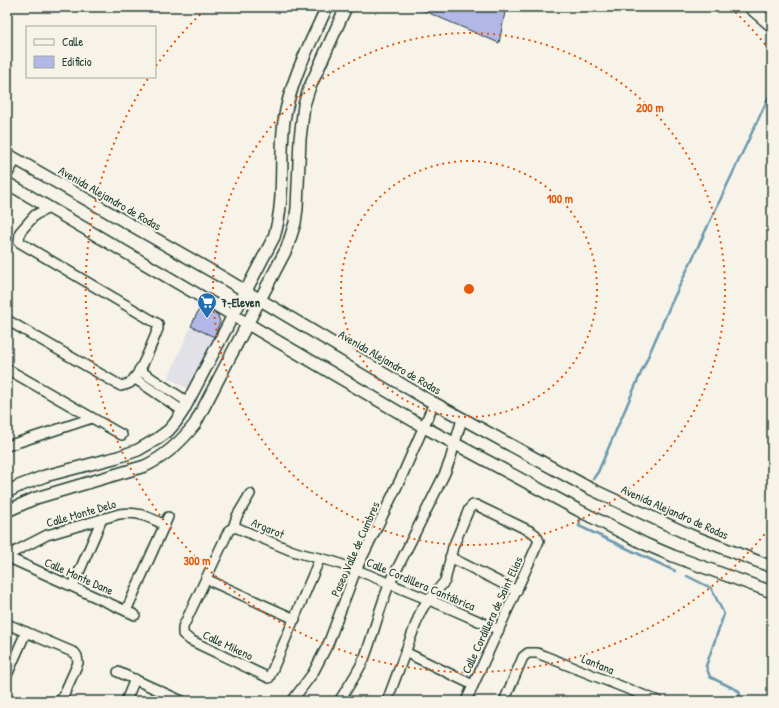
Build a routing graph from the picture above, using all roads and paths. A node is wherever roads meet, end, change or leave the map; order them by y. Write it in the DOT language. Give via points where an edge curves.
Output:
graph roads {
  1 [pos="327,7"];
  2 [pos="346,7"];
  3 [pos="751,7"];
  4 [pos="772,25"];
  5 [pos="11,157"];
  6 [pos="7,173"];
  7 [pos="7,183"];
  8 [pos="49,208"];
  9 [pos="246,291"];
  10 [pos="260,300"];
  11 [pos="232,316"];
  12 [pos="7,320"];
  13 [pos="248,324"];
  14 [pos="7,369"];
  15 [pos="140,370"];
  16 [pos="134,378"];
  17 [pos="434,403"];
  18 [pos="186,406"];
  19 [pos="92,418"];
  20 [pos="462,419"];
  21 [pos="424,427"];
  22 [pos="122,435"];
  23 [pos="455,444"];
  24 [pos="7,446"];
  25 [pos="138,450"];
  26 [pos="145,466"];
  27 [pos="7,492"];
  28 [pos="250,494"];
  29 [pos="7,511"];
  30 [pos="102,519"];
  31 [pos="232,528"];
  32 [pos="9,554"];
  33 [pos="450,557"];
  34 [pos="320,558"];
  35 [pos="772,567"];
  36 [pos="356,570"];
  37 [pos="206,579"];
  38 [pos="390,583"];
  39 [pos="73,586"];
  40 [pos="517,591"];
  41 [pos="772,592"];
  42 [pos="430,599"];
  43 [pos="126,611"];
  44 [pos="135,614"];
  45 [pos="295,619"];
  46 [pos="7,624"];
  47 [pos="183,629"];
  48 [pos="499,630"];
  49 [pos="26,632"];
  50 [pos="405,652"];
  51 [pos="118,672"];
  52 [pos="7,675"];
  53 [pos="135,679"];
  54 [pos="473,685"];
  55 [pos="61,701"];
  56 [pos="126,701"];
  57 [pos="182,701"];
  58 [pos="292,701"];
  59 [pos="339,701"];
  60 [pos="387,701"];
  61 [pos="466,701"];
  62 [pos="506,701"];
  63 [pos="658,701"];
  1 -- 9 [label="street" via="297,74 287,104 277,226"];
  2 -- 10 [label="street" via="308,89 301,121 295,223 287,248"];
  3 -- 4 [label="main road"];
  5 -- 6 [label="street"];
  5 -- 9 [label="street, Avenida Alejandro de Rodas"];
  7 -- 8 [label="street"];
  8 -- 11 [label="street"];
  8 -- 15 [label="street" via="35,215 20,232 18,242 158,324"];
  9 -- 10 [label="street, Avenida Alejandro de Rodas"];
  9 -- 11 [label="street"];
  10 -- 13 [label="street"];
  10 -- 17 [label="street, Avenida Alejandro de Rodas"];
  11 -- 13 [label="street"];
  11 -- 18 [label="street"];
  12 -- 16 [label="street" via="121,386 129,385"];
  13 -- 21 [label="street"];
  13 -- 26 [label="street" via="195,424 177,445"];
  14 -- 19 [label="street"];
  15 -- 16 [label="street"];
  15 -- 18 [label="street"];
  16 -- 18 [label="street"];
  17 -- 20 [label="street, Avenida Alejandro de Rodas"];
  17 -- 21 [label="street, Paseo Valle de Cumbres"];
  18 -- 25 [label="street" via="168,431"];
  19 -- 22 [label="street"];
  19 -- 24 [label="street"];
  20 -- 23 [label="street"];
  20 -- 35 [label="street, Avenida Alejandro de Rodas" via="589,488 690,535"];
  21 -- 23 [label="street"];
  21 -- 36 [label="street, Paseo Valle de Cumbres"];
  23 -- 38 [label="street" via="445,473"];
  23 -- 41 [label="street" via="645,544"];
  25 -- 26 [label="street"];
  25 -- 27 [label="street" via="45,476"];
  26 -- 29 [label="street" via="36,498"];
  28 -- 31 [label="street"];
  30 -- 32 [label="street, Calle Monte Delo" via="47,535"];
  30 -- 39 [label="street"];
  30 -- 43 [label="street, Calle Monte Delo" via="134,513 167,521"];
  31 -- 34 [label="street, Argarot" via="239,528 290,550"];
  31 -- 37 [label="street, Argarot"];
  32 -- 39 [label="street, Calle Monte Dane" via="27,567"];
  33 -- 40 [label="street"];
  33 -- 40 [label="street, Calle Cordillera de Saint Elias" via="469,509 473,505 479,505 532,532 538,538 538,544"];
  33 -- 42 [label="street" via="445,581"];
  34 -- 36 [label="street, Argarot"];
  34 -- 45 [label="street"];
  36 -- 38 [label="street, Calle Cordillera Cantábrica"];
  36 -- 58 [label="street, Paseo Valle de Cumbres" via="320,661"];
  37 -- 45 [label="street"];
  37 -- 47 [label="street, Argarot"];
  38 -- 42 [label="street, Calle Cordillera Cantábrica"];
  38 -- 59 [label="street" via="364,659"];
  39 -- 43 [label="street, Calle Monte Dane"];
  40 -- 48 [label="street, Calle Cordillera de Saint Elias"];
  42 -- 48 [label="street, Calle Cordillera Cantábrica"];
  42 -- 50 [label="street" via="420,613"];
  43 -- 44 [label="street, Calle Monte Dane"];
  45 -- 47 [label="street, Calle Mikeno" via="269,678 190,640 184,636"];
  46 -- 49 [label="street"];
  48 -- 54 [label="street, Calle Cordillera de Saint Elias"];
  49 -- 52 [label="street"];
  49 -- 55 [label="street" via="75,653 78,663"];
  50 -- 54 [label="street"];
  50 -- 60 [label="street"];
  51 -- 53 [label="street"];
  53 -- 56 [label="street"];
  53 -- 57 [label="street"];
  54 -- 61 [label="street, Calle Cordillera de Saint Elias"];
  62 -- 63 [label="street, Lantana" via="523,657 528,653 537,653"];
}
